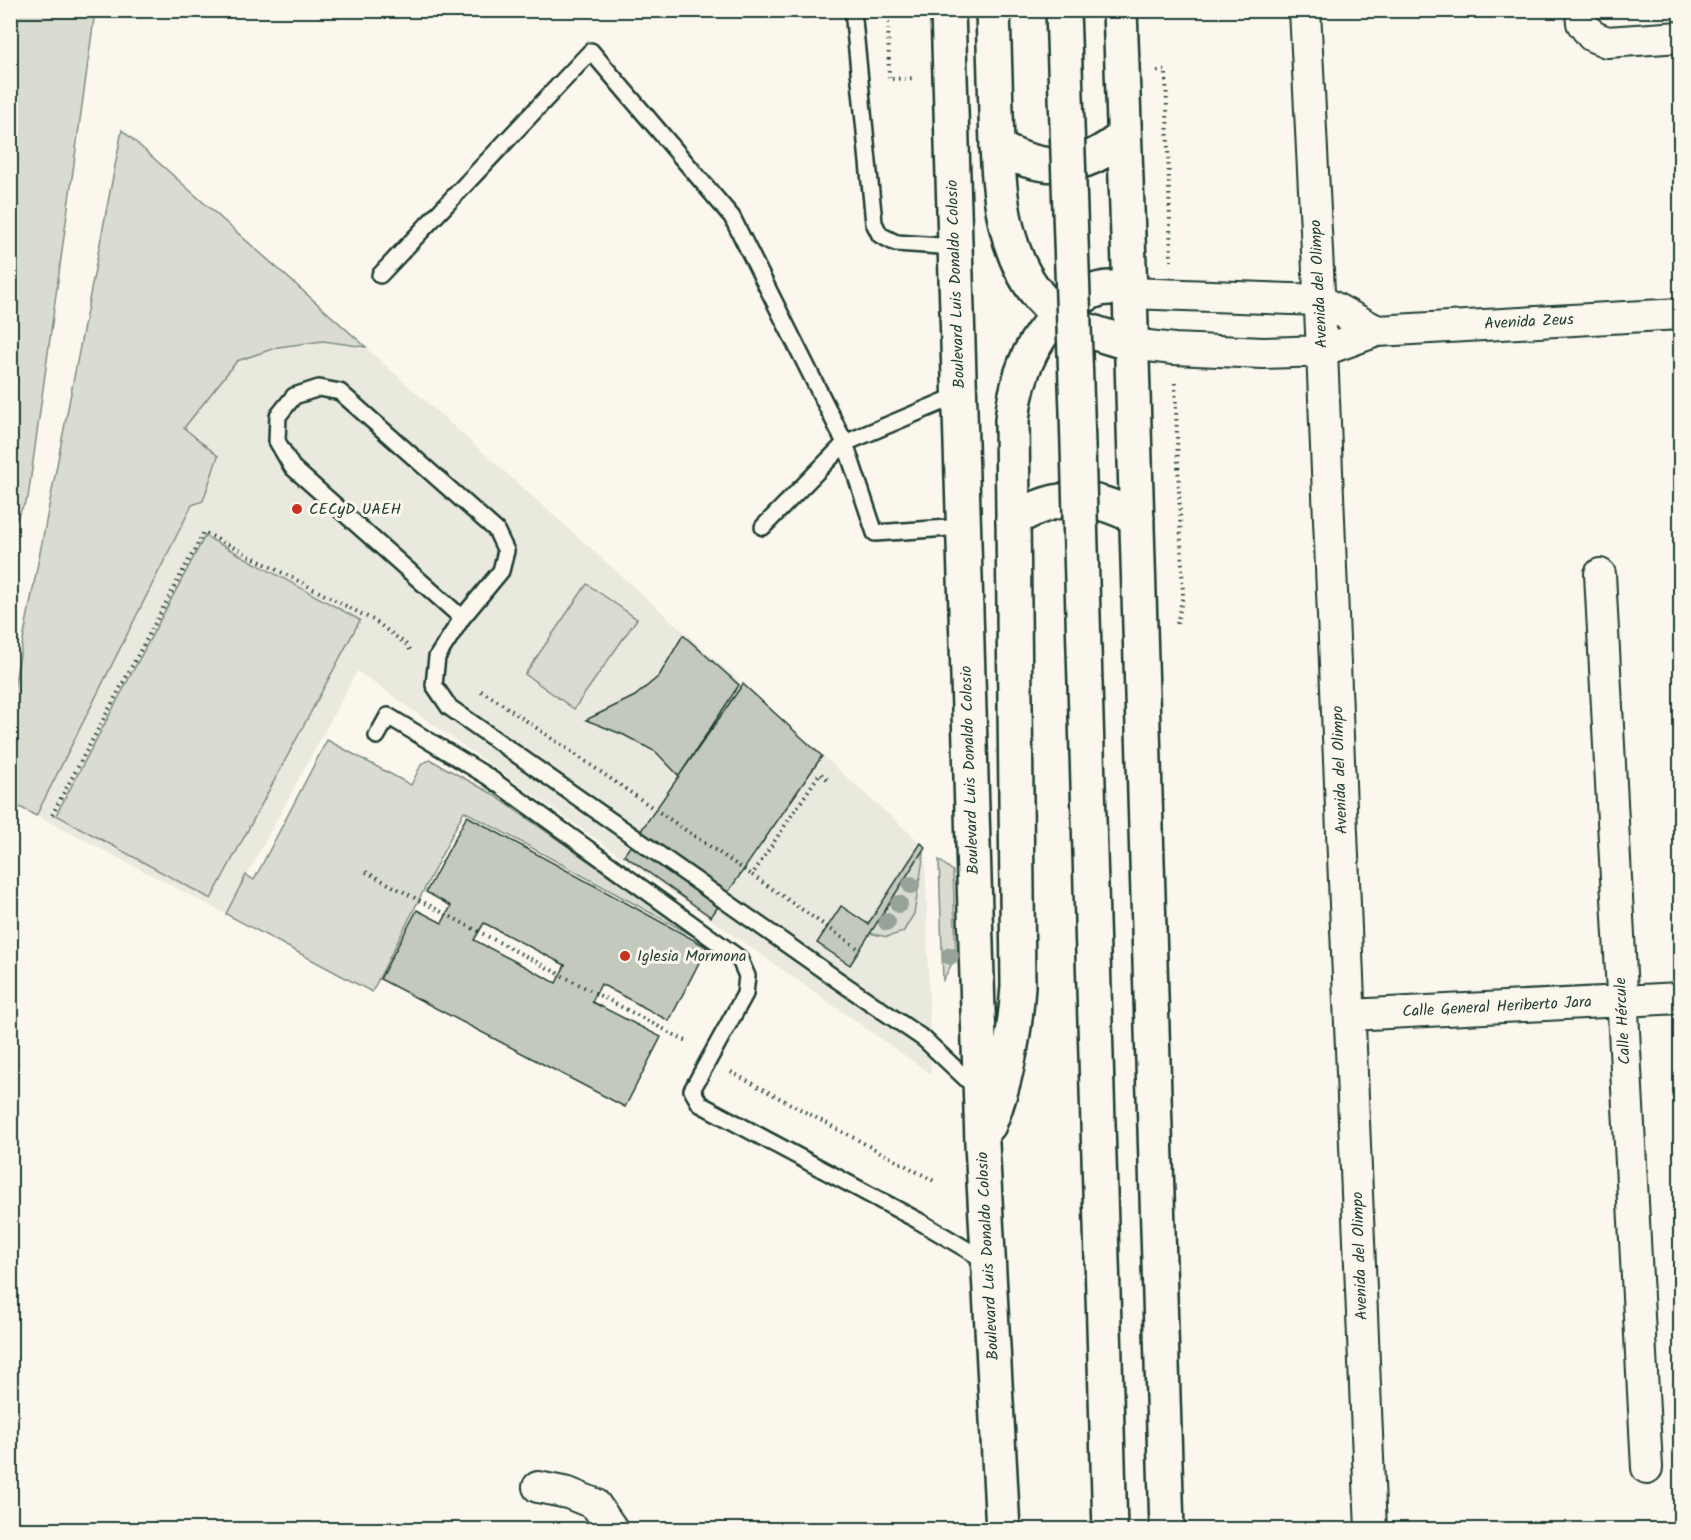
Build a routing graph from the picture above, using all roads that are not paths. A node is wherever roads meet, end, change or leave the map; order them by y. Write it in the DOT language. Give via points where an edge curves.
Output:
graph roads {
  1 [pos="854,10"];
  2 [pos="948,10"];
  3 [pos="993,10"];
  4 [pos="1063,10"];
  5 [pos="1120,10"];
  6 [pos="1305,10"];
  7 [pos="1581,10"];
  8 [pos="1680,37"];
  9 [pos="1124,136"];
  10 [pos="997,147"];
  11 [pos="955,247"];
  12 [pos="380,275"];
  13 [pos="1130,293"];
  14 [pos="1320,300"];
  15 [pos="1680,314"];
  16 [pos="1059,315"];
  17 [pos="1377,331"];
  18 [pos="1131,344"];
  19 [pos="1322,351"];
  20 [pos="959,395"];
  21 [pos="845,443"];
  22 [pos="1137,518"];
  23 [pos="1013,520"];
  24 [pos="763,527"];
  25 [pos="963,527"];
  26 [pos="1600,574"];
  27 [pos="462,618"];
  28 [pos="377,736"];
  29 [pos="1680,998"];
  30 [pos="1622,1000"];
  31 [pos="1350,1015"];
  32 [pos="980,1092"];
  33 [pos="982,1144"];
  34 [pos="988,1262"];
  35 [pos="1647,1468"];
  36 [pos="538,1488"];
  37 [pos="613,1530"];
  38 [pos="1003,1530"];
  39 [pos="1110,1530"];
  40 [pos="1167,1530"];
  41 [pos="1371,1530"];
  1 -- 11 [label="lane" via="874,223 880,235 896,243"];
  2 -- 11 [label="main road, Boulevard Luis Donaldo Colosio"];
  3 -- 10 [label="main road"];
  4 -- 39 [label="main road, bridge"];
  5 -- 9 [label="main road"];
  6 -- 14 [label="street, Avenida del Olimpo"];
  7 -- 8 [label="street" via="1582,22 1592,36 1607,42"];
  9 -- 10 [label="main road" via="1094,156 1059,165 1037,164"];
  9 -- 13 [label="main road"];
  10 -- 16 [label="main road" via="1000,197 1010,238 1028,280"];
  11 -- 20 [label="main road, Boulevard Luis Donaldo Colosio"];
  12 -- 21 [label="lane" via="591,51 732,217"];
  13 -- 14 [label="street"];
  13 -- 16 [label="main road" via="1112,288 1097,290"];
  13 -- 18 [label="main road"];
  14 -- 17 [label="street"];
  14 -- 19 [label="street, Avenida del Olimpo"];
  15 -- 17 [label="street, Avenida Zeus"];
  16 -- 18 [label="main road" via="1077,327"];
  16 -- 23 [label="main road" via="1034,344 1018,380 1012,420"];
  17 -- 19 [label="street, Avenida Zeus"];
  18 -- 19 [label="street, Avenida Zeus" via="1263,353"];
  18 -- 22 [label="main road"];
  19 -- 31 [label="street, Avenida del Olimpo"];
  20 -- 21 [label="lane"];
  20 -- 25 [label="main road, Boulevard Luis Donaldo Colosio"];
  21 -- 24 [label="lane"];
  21 -- 25 [label="lane" via="875,533"];
  22 -- 23 [label="main road" via="1118,507 1076,499 1054,501"];
  22 -- 40 [label="main road"];
  23 -- 33 [label="main road" via="1018,986 1009,1066"];
  25 -- 32 [label="main road, Boulevard Luis Donaldo Colosio"];
  26 -- 30 [label="street, Calle Hércule"];
  27 -- 27 [label="lane" via="501,571 506,551 495,530 340,392 319,388 294,396 278,417 277,441 292,467"];
  27 -- 32 [label="lane" via="437,657 434,685 449,707 924,1039"];
  28 -- 34 [label="lane" via="388,716 487,776 739,958 747,976 745,994 692,1090 700,1104"];
  29 -- 30 [label="street, Calle General Heriberto Jara"];
  30 -- 31 [label="street, Calle General Heriberto Jara"];
  30 -- 35 [label="street, Calle Hércule"];
  31 -- 41 [label="street, Avenida del Olimpo"];
  32 -- 33 [label="main road, Boulevard Luis Donaldo Colosio"];
  33 -- 34 [label="main road, Boulevard Luis Donaldo Colosio"];
  34 -- 38 [label="main road, Boulevard Luis Donaldo Colosio"];
  36 -- 37 [label="street" via="568,1492 595,1504"];
}
